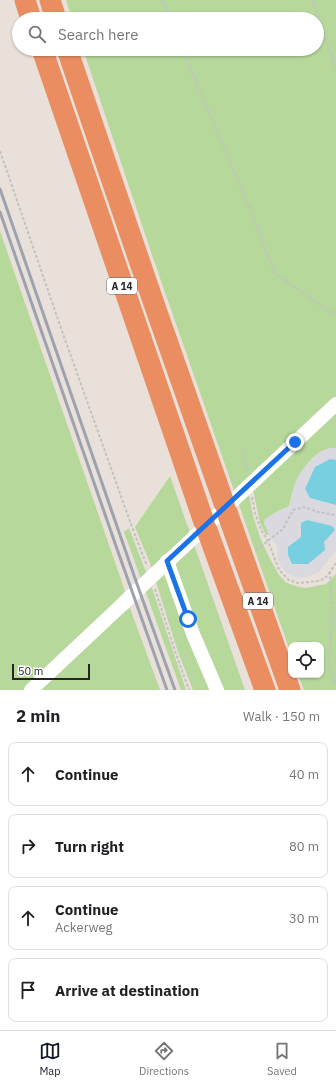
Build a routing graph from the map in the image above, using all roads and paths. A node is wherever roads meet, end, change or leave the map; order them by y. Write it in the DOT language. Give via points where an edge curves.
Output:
graph roads {
  1 [pos="25,0"];
  2 [pos="50,0"];
  3 [pos="162,0"];
  4 [pos="312,0"];
  5 [pos="29,12"];
  6 [pos="54,12"];
  7 [pos="167,12"];
  8 [pos="316,12"];
  9 [pos="324,34"];
  10 [pos="44,56"];
  11 [pos="69,56"];
  12 [pos="185,56"];
  13 [pos="336,69"];
  14 [pos="0,151"];
  15 [pos="336,314"];
  16 [pos="336,404"];
  17 [pos="243,450"];
  18 [pos="247,471"];
  19 [pos="251,492"];
  20 [pos="336,515"];
  21 [pos="268,541"];
  22 [pos="242,555"];
  23 [pos="167,561"];
  24 [pos="336,563"];
  25 [pos="150,572"];
  26 [pos="330,572"];
  27 [pos="154,586"];
  28 [pos="336,684"];
  29 [pos="31,690"];
  30 [pos="189,690"];
  31 [pos="217,690"];
  32 [pos="265,690"];
  33 [pos="290,690"];
  1 -- 5 [label="highway"];
  2 -- 6 [label="highway"];
  3 -- 7 [label="path"];
  4 -- 8 [label="path"];
  9 -- 13 [label="path"];
  10 -- 32 [label="highway, A 14" via="205,526"];
  11 -- 22 [label="highway, A 14"];
  12 -- 15 [label="path" via="276,274"];
  14 -- 25 [label="path" via="119,491"];
  16 -- 23 [label="lane"];
  17 -- 18 [label="path"];
  19 -- 21 [label="path" via="255,513"];
  20 -- 21 [label="path" via="304,507 293,510 283,529"];
  21 -- 22 [label="path"];
  21 -- 26 [label="path" via="279,570 290,580 298,583 319,581"];
  22 -- 33 [label="highway, A 14"];
  23 -- 29 [label="lane"];
  23 -- 31 [label="lane"];
  24 -- 26 [label="path"];
  26 -- 28 [label="path" via="332,615 329,665"];
  27 -- 30 [label="path"];
}
